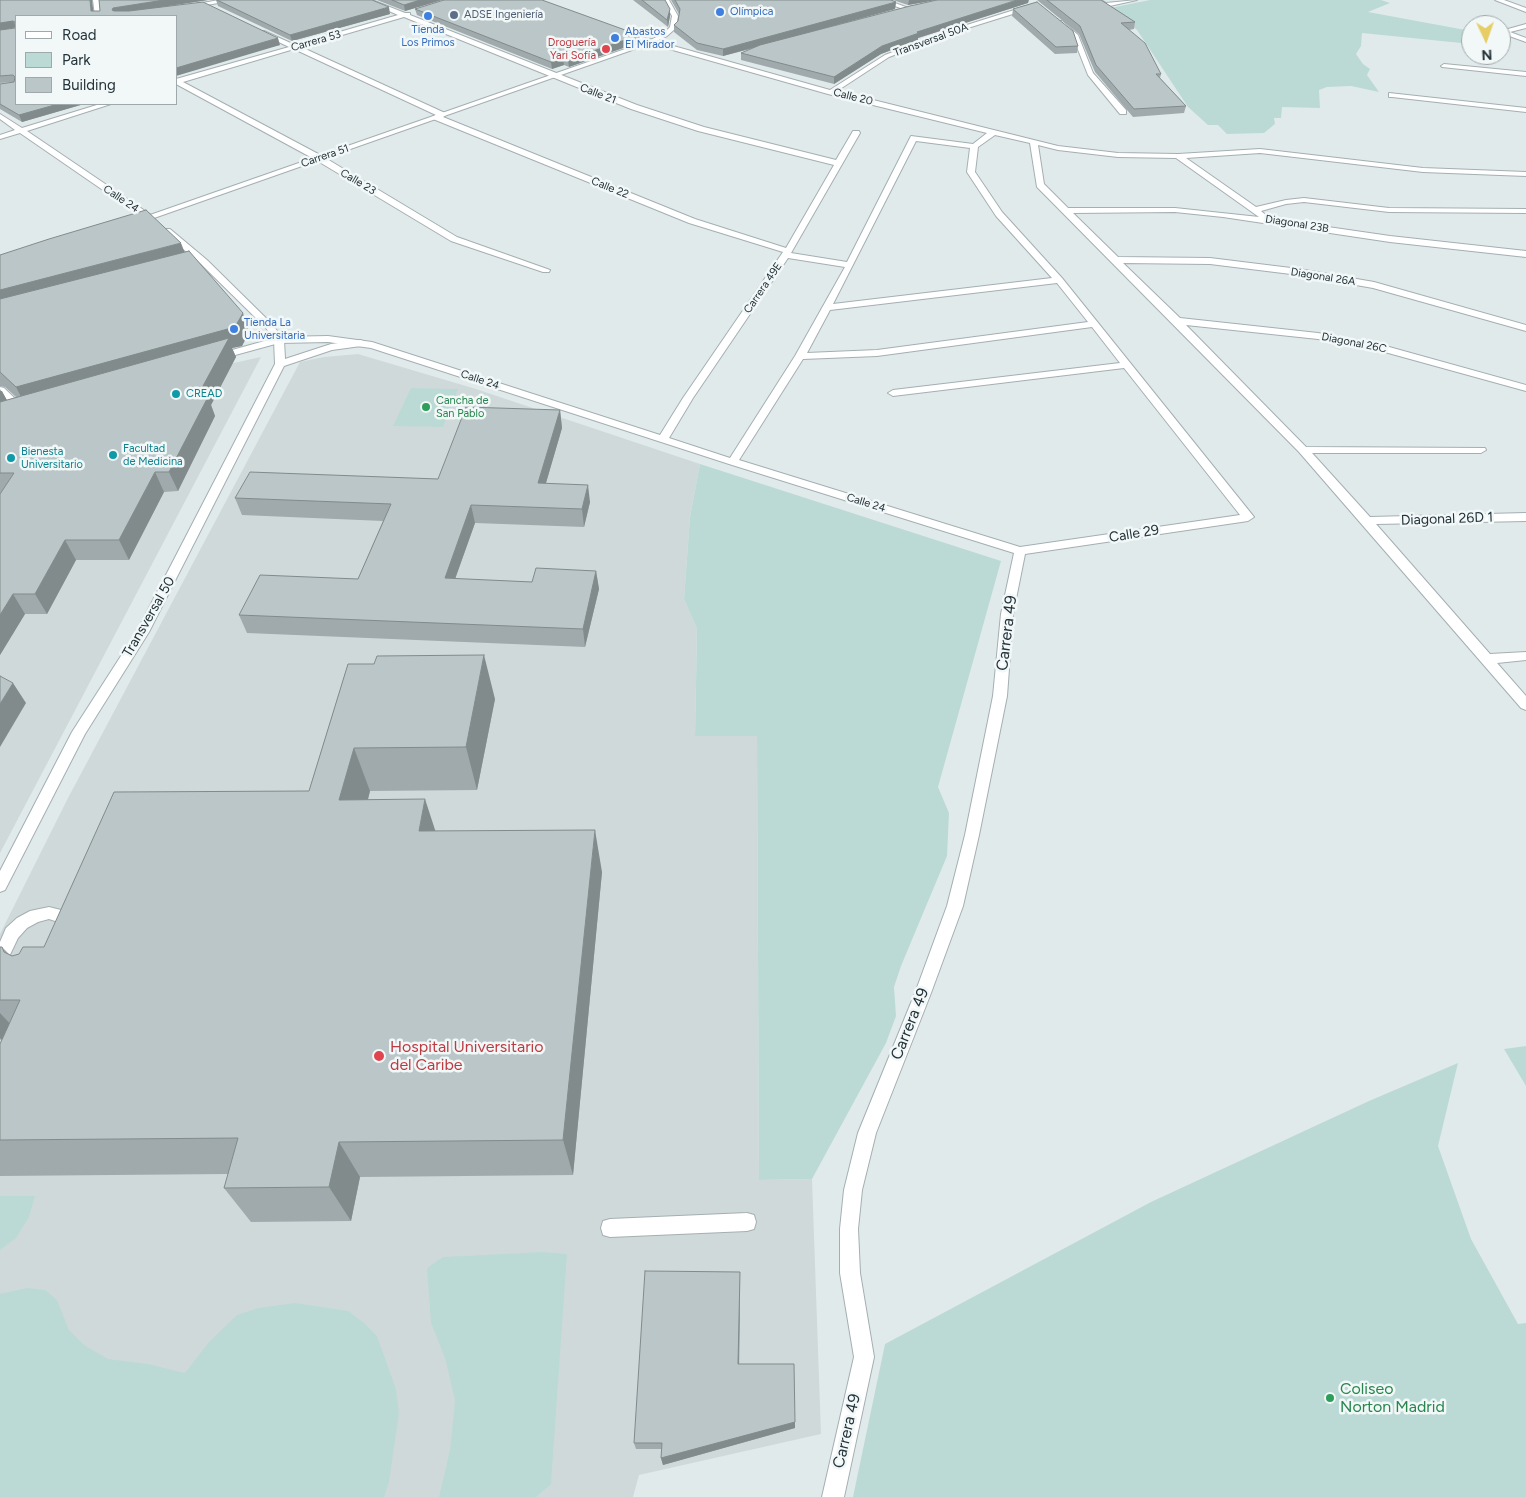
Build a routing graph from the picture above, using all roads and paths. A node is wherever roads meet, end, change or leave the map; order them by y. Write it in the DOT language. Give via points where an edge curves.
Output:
graph roads {
  1 [pos="96,0"];
  2 [pos="233,0"];
  3 [pos="367,0"];
  4 [pos="666,0"];
  5 [pos="881,0"];
  6 [pos="1097,0"];
  7 [pos="1134,0"];
  8 [pos="1498,0"];
  9 [pos="1035,2"];
  10 [pos="206,4"];
  11 [pos="918,7"];
  12 [pos="177,8"];
  13 [pos="214,8"];
  14 [pos="908,9"];
  15 [pos="421,10"];
  16 [pos="1526,10"];
  17 [pos="892,14"];
  18 [pos="98,15"];
  19 [pos="404,16"];
  20 [pos="1057,19"];
  21 [pos="1526,26"];
  22 [pos="615,29"];
  23 [pos="259,30"];
  24 [pos="1526,40"];
  25 [pos="650,42"];
  26 [pos="294,47"];
  27 [pos="738,56"];
  28 [pos="722,62"];
  29 [pos="1444,66"];
  30 [pos="1526,74"];
  31 [pos="553,76"];
  32 [pos="178,82"];
  33 [pos="178,83"];
  34 [pos="831,92"];
  35 [pos="1392,95"];
  36 [pos="104,105"];
  37 [pos="1526,110"];
  38 [pos="1123,112"];
  39 [pos="0,116"];
  40 [pos="439,116"];
  41 [pos="21,131"];
  42 [pos="856,132"];
  43 [pos="992,133"];
  44 [pos="0,137"];
  45 [pos="1034,144"];
  46 [pos="974,146"];
  47 [pos="1178,156"];
  48 [pos="319,158"];
  49 [pos="837,163"];
  50 [pos="1526,174"];
  51 [pos="1256,210"];
  52 [pos="1067,211"];
  53 [pos="1526,211"];
  54 [pos="148,217"];
  55 [pos="1267,219"];
  56 [pos="130,224"];
  57 [pos="787,253"];
  58 [pos="1526,254"];
  59 [pos="1115,260"];
  60 [pos="850,265"];
  61 [pos="546,270"];
  62 [pos="1059,280"];
  63 [pos="826,308"];
  64 [pos="1177,320"];
  65 [pos="1094,324"];
  66 [pos="1526,328"];
  67 [pos="279,340"];
  68 [pos="361,343"];
  69 [pos="800,356"];
  70 [pos="203,361"];
  71 [pos="280,364"];
  72 [pos="1126,365"];
  73 [pos="1526,388"];
  74 [pos="0,390"];
  75 [pos="893,393"];
  76 [pos="27,410"];
  77 [pos="7,416"];
  78 [pos="663,440"];
  79 [pos="1303,450"];
  80 [pos="1481,450"];
  81 [pos="733,462"];
  82 [pos="1526,517"];
  83 [pos="1367,521"];
  84 [pos="1020,551"];
  85 [pos="1526,656"];
  86 [pos="1488,659"];
  87 [pos="1526,705"];
  88 [pos="0,886"];
  89 [pos="64,943"];
  90 [pos="0,958"];
  91 [pos="747,1222"];
  92 [pos="610,1228"];
  93 [pos="833,1497"];
  1 -- 18 [label="street"];
  2 -- 10 [label="street"];
  3 -- 19 [label="street, Calle 21"];
  4 -- 25 [label="street, Carrera 51" via="675,16 673,28"];
  5 -- 14 [label="street"];
  6 -- 7 [label="street" via="1104,5"];
  8 -- 16 [label="street"];
  9 -- 34 [label="street, Transversal 50A" via="887,56"];
  10 -- 12 [label="street"];
  10 -- 13 [label="street"];
  11 -- 14 [label="street"];
  14 -- 17 [label="street"];
  15 -- 19 [label="street, Carrera 53"];
  19 -- 26 [label="street, Carrera 53"];
  19 -- 31 [label="street, Calle 21"];
  20 -- 38 [label="street" via="1076,36 1090,74"];
  21 -- 24 [label="street" via="1503,32"];
  22 -- 25 [label="street, Calle 20"];
  23 -- 26 [label="street, Calle 22"];
  25 -- 28 [label="street, Calle 20"];
  25 -- 31 [label="street, Carrera 51"];
  26 -- 32 [label="street, Carrera 53"];
  26 -- 40 [label="street, Calle 22"];
  27 -- 28 [label="street"];
  28 -- 34 [label="street, Calle 20"];
  29 -- 30 [label="street"];
  31 -- 40 [label="street, Carrera 51"];
  31 -- 49 [label="street, Calle 21" via="701,129"];
  33 -- 48 [label="street, Calle 23"];
  34 -- 43 [label="street, Calle 20"];
  35 -- 37 [label="street"];
  36 -- 41 [label="street"];
  39 -- 41 [label="street, Calle 24"];
  40 -- 48 [label="street, Carrera 51"];
  40 -- 57 [label="street, Calle 22" via="692,221"];
  41 -- 44 [label="street"];
  41 -- 54 [label="street, Calle 24"];
  42 -- 49 [label="street, Carrera 49E"];
  43 -- 45 [label="street, Calle 20"];
  43 -- 46 [label="street"];
  45 -- 47 [label="street, Calle 20" via="1118,155"];
  45 -- 52 [label="street" via="1040,185"];
  46 -- 60 [label="street" via="914,138"];
  46 -- 62 [label="street" via="971,172 998,214"];
  47 -- 50 [label="street, Calle 20" via="1260,151 1423,170"];
  47 -- 51 [label="street"];
  48 -- 54 [label="street, Carrera 51"];
  48 -- 61 [label="street, Calle 23" via="454,239"];
  49 -- 57 [label="street, Carrera 49E"];
  51 -- 53 [label="street" via="1304,200 1399,210"];
  51 -- 55 [label="street"];
  52 -- 55 [label="street, Diagonal 23B" via="1175,210"];
  52 -- 59 [label="street"];
  54 -- 56 [label="street, Carrera 51"];
  54 -- 67 [label="street, Calle 24" via="269,326"];
  55 -- 58 [label="street, Diagonal 23B" via="1390,239"];
  57 -- 60 [label="street, Calle 22"];
  57 -- 78 [label="street, Carrera 49E"];
  59 -- 64 [label="street"];
  59 -- 66 [label="street, Diagonal 26A" via="1210,261 1299,272 1374,285"];
  60 -- 63 [label="street"];
  62 -- 63 [label="street"];
  62 -- 65 [label="street"];
  63 -- 69 [label="street"];
  64 -- 73 [label="street, Diagonal 26C" via="1318,336 1382,348"];
  64 -- 79 [label="street"];
  65 -- 69 [label="street" via="877,353"];
  65 -- 72 [label="street"];
  67 -- 68 [label="street, Calle 24" via="322,338"];
  67 -- 70 [label="street"];
  67 -- 71 [label="street, Transversal 50"];
  68 -- 71 [label="street" via="331,347"];
  68 -- 78 [label="street, Calle 24"];
  69 -- 81 [label="street"];
  71 -- 88 [label="street, Transversal 50" via="143,632 79,732"];
  72 -- 75 [label="street"];
  72 -- 84 [label="street, Calle 29" via="1248,517"];
  74 -- 76 [label="street"];
  76 -- 77 [label="street"];
  78 -- 81 [label="street, Calle 24"];
  79 -- 80 [label="street"];
  79 -- 83 [label="street"];
  81 -- 84 [label="street, Calle 24"];
  82 -- 83 [label="street, Diagonal 26D 1"];
  83 -- 86 [label="street"];
  84 -- 93 [label="street, Carrera 49" via="1007,614 1000,696 955,906 924,993 867,1133 853,1190 849,1229 850,1273 864,1357"];
  85 -- 86 [label="street"];
  86 -- 87 [label="street"];
  89 -- 90 [label="street" via="67,923 60,916 35,916 12,933"];
  91 -- 92 [label="street"];
}
